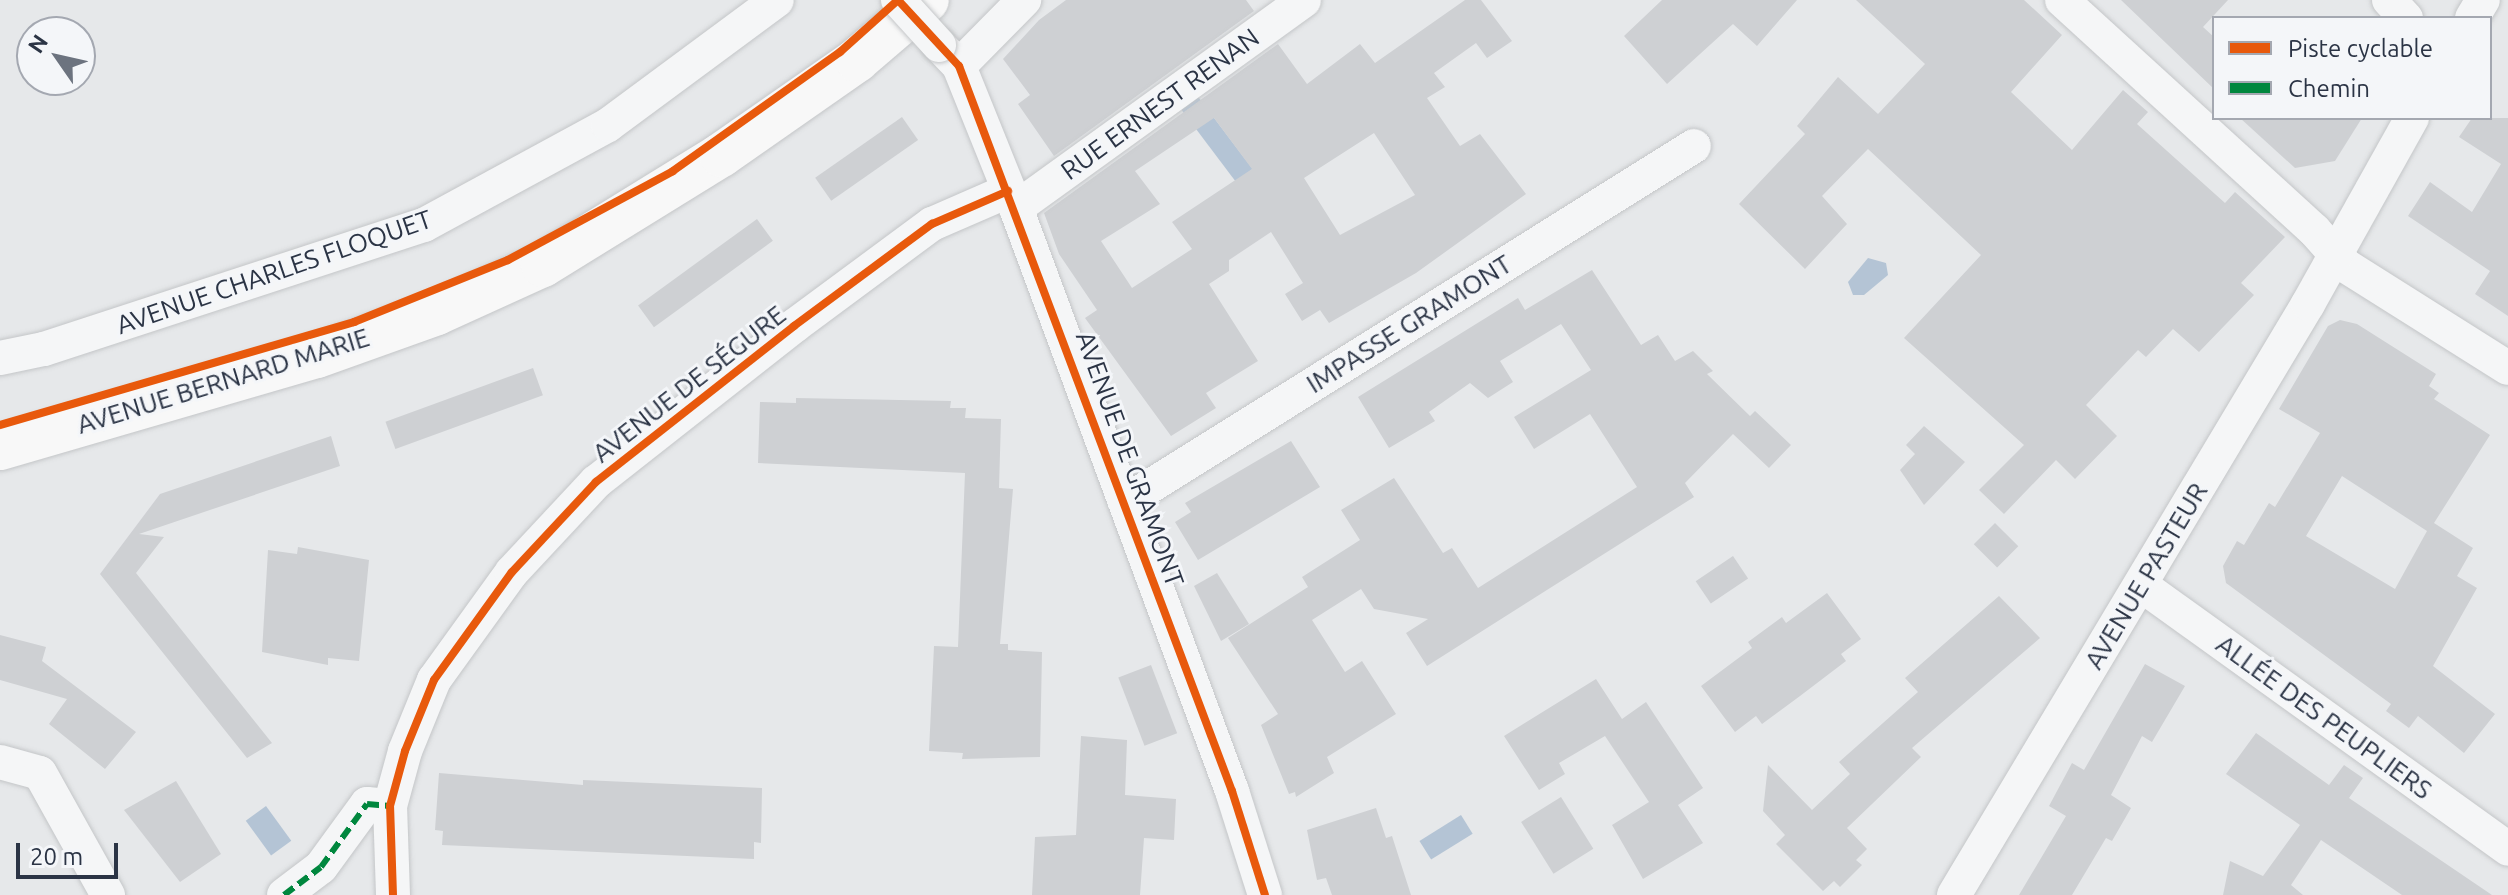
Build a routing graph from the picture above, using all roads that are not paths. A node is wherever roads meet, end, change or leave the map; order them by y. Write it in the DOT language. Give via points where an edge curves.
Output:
graph roads {
  1 [pos="777,0"];
  2 [pos="898,0"];
  3 [pos="927,0"];
  4 [pos="1024,0"];
  5 [pos="1304,0"];
  6 [pos="2062,0"];
  7 [pos="2389,0"];
  8 [pos="2404,16"];
  9 [pos="949,56"];
  10 [pos="2411,120"];
  11 [pos="1694,146"];
  12 [pos="1012,199"];
  13 [pos="2334,255"];
  14 [pos="0,358"];
  15 [pos="2508,368"];
  16 [pos="0,448"];
  17 [pos="1125,502"];
  18 [pos="2141,585"];
  19 [pos="0,762"];
  20 [pos="390,806"];
  21 [pos="2508,849"];
  22 [pos="108,895"];
  23 [pos="284,895"];
  24 [pos="393,895"];
  25 [pos="1265,895"];
  26 [pos="1954,895"];
  1 -- 14 [label="street, AVENUE CHARLES FLOQUET" via="608,125 424,225 44,349"];
  2 -- 9 [label="street, bridge"];
  3 -- 16 [label="main road, AVENUE BERNARD MARIE" via="857,60 721,155 543,265 437,313 317,356"];
  4 -- 9 [label="street"];
  5 -- 12 [label="street, RUE ERNEST RENAN"];
  6 -- 13 [label="street" via="2314,230"];
  7 -- 8 [label="street"];
  9 -- 12 [label="street, AVENUE DE GRAMONT"];
  10 -- 13 [label="street, AVENUE PASTEUR"];
  11 -- 17 [label="street, IMPASSE GRAMONT"];
  12 -- 17 [label="street, AVENUE DE GRAMONT"];
  12 -- 20 [label="street, AVENUE DE SÉGURE" via="932,224 596,482 512,572 434,680"];
  13 -- 15 [label="street"];
  13 -- 18 [label="street, AVENUE PASTEUR"];
  17 -- 25 [label="street, AVENUE DE GRAMONT"];
  18 -- 21 [label="street, ALLÉE DES PEUPLIERS"];
  18 -- 26 [label="street, AVENUE PASTEUR"];
  19 -- 22 [label="street" via="40,773"];
  20 -- 23 [label="street" via="367,804 321,867"];
  20 -- 24 [label="street, AVENUE DE SÉGURE"];
}
